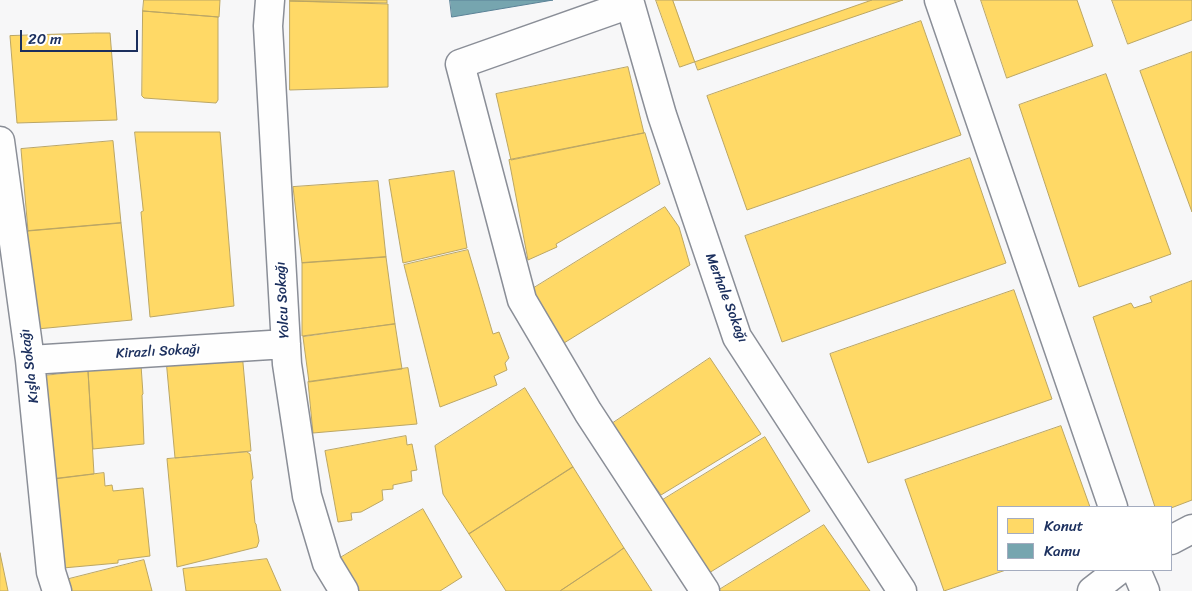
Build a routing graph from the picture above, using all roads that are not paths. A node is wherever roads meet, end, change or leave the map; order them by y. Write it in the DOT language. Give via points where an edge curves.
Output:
graph roads {
  1 [pos="270,0"];
  2 [pos="939,0"];
  3 [pos="630,2"];
  4 [pos="0,141"];
  5 [pos="286,344"];
  6 [pos="30,360"];
  7 [pos="1113,506"];
  8 [pos="1192,529"];
  9 [pos="1172,539"];
  10 [pos="1118,571"];
  11 [pos="1136,571"];
  12 [pos="57,591"];
  13 [pos="344,591"];
  14 [pos="705,591"];
  15 [pos="902,591"];
  16 [pos="1092,591"];
  17 [pos="1145,591"];
  1 -- 5 [label="street, Yolcu Sokağı" via="268,26"];
  2 -- 7 [label="street"];
  3 -- 14 [label="street" via="460,64 522,300 588,412"];
  3 -- 15 [label="street, Merhale Sokağı" via="662,116 737,336"];
  4 -- 6 [label="street, Kışla Sokağı"];
  5 -- 6 [label="street, Kirazlı Sokağı"];
  5 -- 13 [label="street, Yolcu Sokağı" via="286,364 307,496 327,563"];
  6 -- 12 [label="street, Kışla Sokağı" via="51,572"];
  8 -- 9 [label="street"];
  10 -- 16 [label="street"];
  11 -- 17 [label="street"];
}
